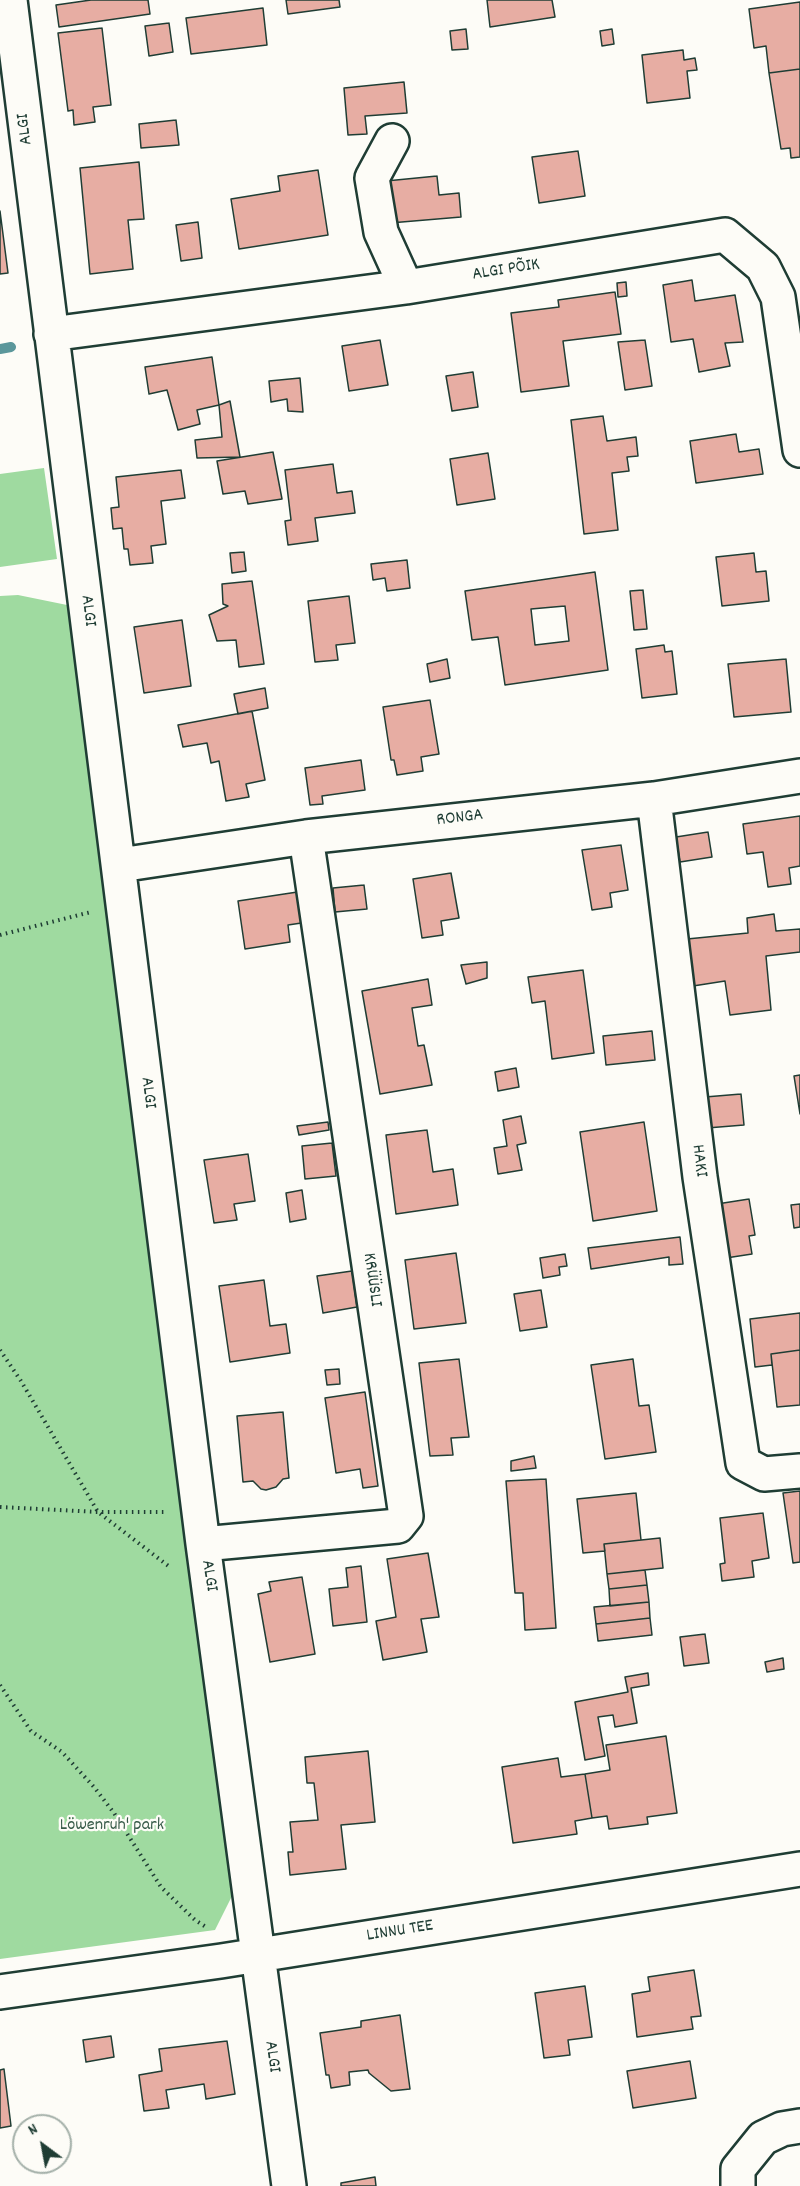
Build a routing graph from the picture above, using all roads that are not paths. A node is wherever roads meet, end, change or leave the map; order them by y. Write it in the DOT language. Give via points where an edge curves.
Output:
graph roads {
  1 [pos="10,0"];
  2 [pos="392,141"];
  3 [pos="406,287"];
  4 [pos="51,333"];
  5 [pos="800,450"];
  6 [pos="800,776"];
  7 [pos="654,799"];
  8 [pos="306,837"];
  9 [pos="120,865"];
  10 [pos="800,1471"];
  11 [pos="203,1544"];
  12 [pos="800,1869"];
  13 [pos="256,1954"];
  14 [pos="0,1992"];
  15 [pos="800,2126"];
  16 [pos="289,2186"];
  17 [pos="738,2186"];
  1 -- 4 [label="street, ALGI"];
  2 -- 3 [label="street" via="372,178 381,232"];
  3 -- 4 [label="street, ALGI PÕIK"];
  3 -- 5 [label="street, ALGI PÕIK" via="725,235 763,267 778,297"];
  4 -- 9 [label="street, ALGI"];
  6 -- 7 [label="street, RONGA"];
  7 -- 8 [label="street, RONGA"];
  7 -- 10 [label="street, HAKI" via="700,1178 742,1463 764,1474"];
  8 -- 9 [label="street, RONGA"];
  8 -- 11 [label="street, KRÜÜSLI" via="406,1516 398,1526"];
  9 -- 11 [label="street, ALGI"];
  11 -- 13 [label="street, ALGI"];
  12 -- 13 [label="street, LINNU TEE"];
  13 -- 14 [label="street, LINNU TEE"];
  13 -- 16 [label="street, ALGI"];
  15 -- 17 [label="street" via="763,2138 738,2169"];
}
